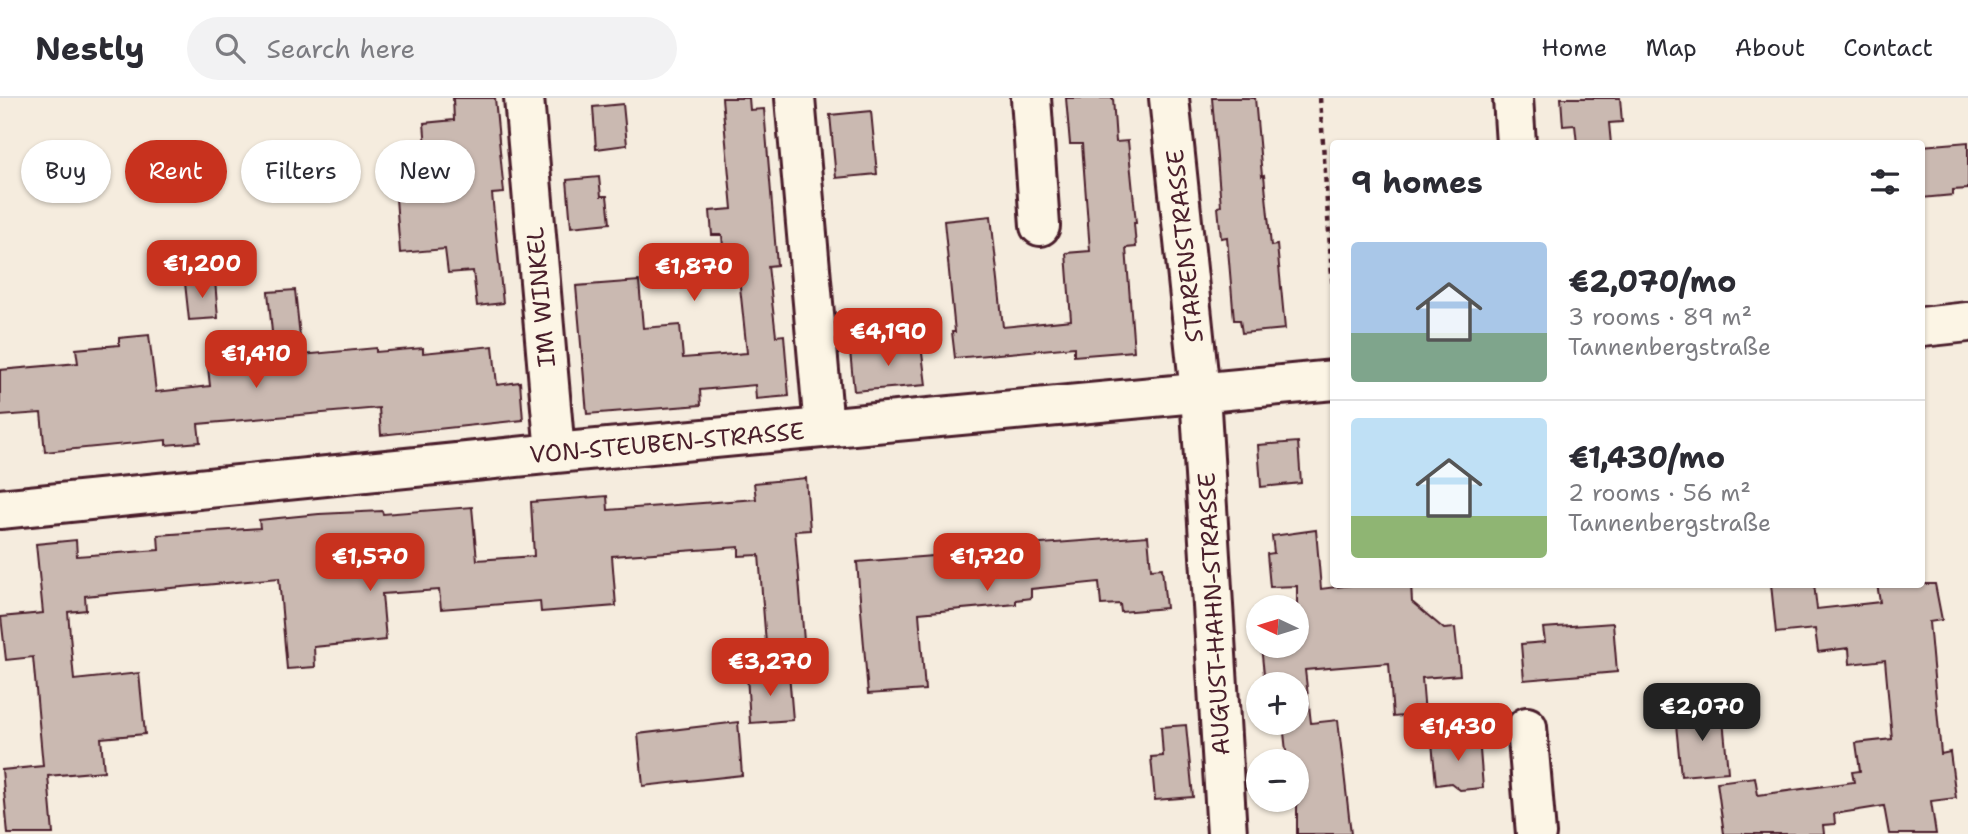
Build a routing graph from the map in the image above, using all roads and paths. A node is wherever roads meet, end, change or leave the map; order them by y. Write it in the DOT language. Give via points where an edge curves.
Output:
graph roads {
  1 [pos="524,98"];
  2 [pos="795,98"];
  3 [pos="1031,98"];
  4 [pos="1169,98"];
  5 [pos="1320,98"];
  6 [pos="1513,98"];
  7 [pos="1517,140"];
  8 [pos="1040,226"];
  9 [pos="1330,247"];
  10 [pos="1968,322"];
  11 [pos="1925,327"];
  12 [pos="1330,380"];
  13 [pos="1200,393"];
  14 [pos="824,428"];
  15 [pos="555,453"];
  16 [pos="0,509"];
  17 [pos="1527,727"];
  18 [pos="1227,834"];
  19 [pos="1536,834"];
  1 -- 15 [label="street, IM WINKEL"];
  2 -- 14 [label="street"];
  3 -- 8 [label="street"];
  4 -- 13 [label="street, STARENSTRASSE"];
  5 -- 9 [label="path"];
  6 -- 7 [label="street"];
  10 -- 11 [label="street"];
  12 -- 13 [label="street, VON-STEUBEN-STRASSE"];
  13 -- 14 [label="street, VON-STEUBEN-STRASSE"];
  13 -- 18 [label="street, AUGUST-HAHN-STRASSE"];
  14 -- 15 [label="street, VON-STEUBEN-STRASSE"];
  15 -- 16 [label="street, VON-STEUBEN-STRASSE"];
  17 -- 19 [label="street"];
}
